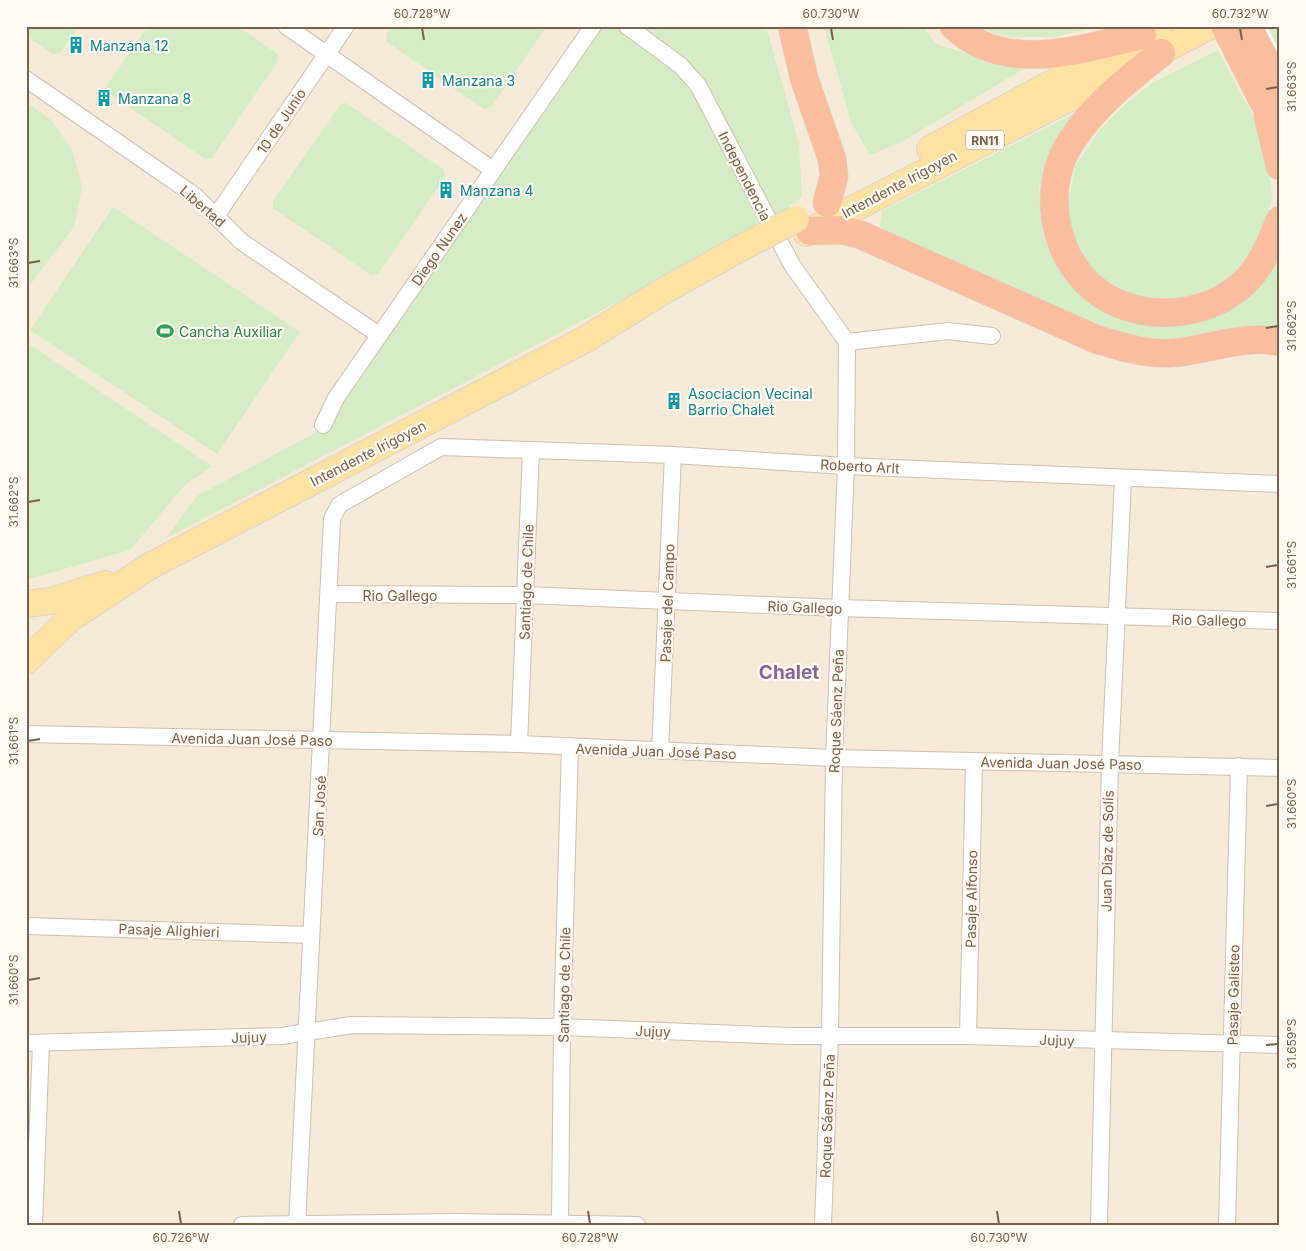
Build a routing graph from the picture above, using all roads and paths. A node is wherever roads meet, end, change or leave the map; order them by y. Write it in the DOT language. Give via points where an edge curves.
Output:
graph roads {
  1 [pos="286,26"];
  2 [pos="346,26"];
  3 [pos="593,26"];
  4 [pos="626,26"];
  5 [pos="792,26"];
  6 [pos="954,26"];
  7 [pos="1210,26"];
  8 [pos="1240,34"];
  9 [pos="1153,38"];
  10 [pos="326,54"];
  11 [pos="26,79"];
  12 [pos="1273,98"];
  13 [pos="1280,134"];
  14 [pos="1280,166"];
  15 [pos="493,170"];
  16 [pos="827,202"];
  17 [pos="216,216"];
  18 [pos="1280,220"];
  19 [pos="803,228"];
  20 [pos="379,335"];
  21 [pos="992,336"];
  22 [pos="847,342"];
  23 [pos="1280,342"];
  24 [pos="323,425"];
  25 [pos="441,447"];
  26 [pos="531,450"];
  27 [pos="673,455"];
  28 [pos="846,466"];
  29 [pos="1123,478"];
  30 [pos="1280,484"];
  31 [pos="150,566"];
  32 [pos="329,594"];
  33 [pos="525,595"];
  34 [pos="667,602"];
  35 [pos="26,604"];
  36 [pos="840,608"];
  37 [pos="1116,618"];
  38 [pos="1280,621"];
  39 [pos="26,661"];
  40 [pos="28,733"];
  41 [pos="322,741"];
  42 [pos="519,744"];
  43 [pos="570,747"];
  44 [pos="660,751"];
  45 [pos="834,758"];
  46 [pos="974,762"];
  47 [pos="1110,763"];
  48 [pos="1239,766"];
  49 [pos="1280,768"];
  50 [pos="26,926"];
  51 [pos="311,935"];
  52 [pos="562,1027"];
  53 [pos="307,1031"];
  54 [pos="830,1036"];
  55 [pos="968,1036"];
  56 [pos="1103,1041"];
  57 [pos="34,1043"];
  58 [pos="1232,1043"];
  59 [pos="1280,1045"];
  60 [pos="560,1222"];
  61 [pos="297,1224"];
  62 [pos="34,1225"];
  63 [pos="242,1225"];
  64 [pos="637,1225"];
  65 [pos="823,1225"];
  66 [pos="1099,1225"];
  67 [pos="1227,1225"];
  1 -- 10 [label="street"];
  2 -- 10 [label="street, 10 de Junio"];
  3 -- 15 [label="street, Diego Nunez"];
  4 -- 22 [label="street, Independencia" via="680,64 698,85 792,265"];
  5 -- 16 [label="highway" via="804,78 832,158 834,176"];
  6 -- 9 [label="highway" via="964,36 995,51 1019,54 1044,55"];
  7 -- 9 [label="main road, Intendente Irigoyen / RN11"];
  8 -- 12 [label="highway"];
  9 -- 16 [label="main road, Intendente Irigoyen / RN11"];
  9 -- 18 [label="highway" via="1120,86 1071,141 1061,162 1055,182 1054,213 1062,243 1076,269 1094,289 1115,302 1147,312 1181,313 1214,303 1245,282 1267,252"];
  9 -- 19 [label="main road, Intendente Irigoyen / RN11" via="1058,102"];
  10 -- 15 [label="street"];
  10 -- 17 [label="street, 10 de Junio"];
  11 -- 17 [label="street, Libertad" via="194,195"];
  12 -- 13 [label="highway"];
  12 -- 14 [label="highway"];
  15 -- 20 [label="street, Diego Nunez"];
  16 -- 19 [label="main road, Intendente Irigoyen / RN11"];
  17 -- 20 [label="street, Libertad" via="242,242"];
  19 -- 23 [label="highway" via="861,234 1098,340 1136,350 1174,353 1235,342"];
  19 -- 31 [label="main road, Intendente Irigoyen / RN11, bridge" via="660,293 586,339"];
  20 -- 24 [label="street, Diego Nunez" via="336,398"];
  21 -- 22 [label="street" via="948,331"];
  22 -- 28 [label="street, Roque Sáenz Peña"];
  25 -- 26 [label="street, Roberto Arlt"];
  25 -- 32 [label="street, San José" via="340,505 334,512"];
  26 -- 27 [label="street, Roberto Arlt"];
  26 -- 33 [label="street, Santiago de Chile"];
  27 -- 28 [label="street, Roberto Arlt"];
  27 -- 34 [label="street, Pasaje del Campo"];
  28 -- 29 [label="street, Roberto Arlt"];
  28 -- 36 [label="street, Roque Sáenz Peña"];
  29 -- 30 [label="street, Roberto Arlt"];
  29 -- 37 [label="street, Juan Díaz de Solís"];
  31 -- 35 [label="main road, Intendente Irigoyen" via="84,591 51,601"];
  31 -- 39 [label="main road, Intendente Irigoyen" via="71,618"];
  32 -- 33 [label="street, Rio Gallego"];
  32 -- 41 [label="street, San José"];
  33 -- 34 [label="street, Rio Gallego"];
  33 -- 42 [label="street, Santiago de Chile"];
  34 -- 36 [label="street, Rio Gallego"];
  34 -- 44 [label="street, Pasaje del Campo"];
  36 -- 37 [label="street, Rio Gallego"];
  36 -- 45 [label="street, Roque Sáenz Peña"];
  37 -- 38 [label="street, Rio Gallego"];
  37 -- 47 [label="street, Juan Díaz de Solís"];
  40 -- 41 [label="street, Avenida Juan José Paso"];
  41 -- 42 [label="street, Avenida Juan José Paso"];
  41 -- 51 [label="street, San José"];
  42 -- 43 [label="street, Avenida Juan José Paso"];
  43 -- 44 [label="street, Avenida Juan José Paso"];
  43 -- 52 [label="street, Santiago de Chile"];
  44 -- 45 [label="street, Avenida Juan José Paso"];
  45 -- 46 [label="street, Avenida Juan José Paso"];
  45 -- 54 [label="street, Roque Sáenz Peña"];
  46 -- 47 [label="street, Avenida Juan José Paso"];
  46 -- 55 [label="street, Pasaje Alfonso"];
  47 -- 48 [label="street, Avenida Juan José Paso"];
  47 -- 56 [label="street, Juan Díaz de Solís"];
  48 -- 49 [label="street, Avenida Juan José Paso"];
  48 -- 58 [label="street, Pasaje Galisteo"];
  50 -- 51 [label="street, Pasaje Alighieri"];
  51 -- 53 [label="street, San José"];
  52 -- 53 [label="street, Jujuy" via="352,1025"];
  52 -- 54 [label="street, Jujuy"];
  52 -- 60 [label="street, Santiago de Chile"];
  53 -- 57 [label="street, Jujuy" via="282,1036"];
  53 -- 61 [label="street, San José"];
  54 -- 55 [label="street, Jujuy"];
  54 -- 65 [label="street, Roque Sáenz Peña"];
  55 -- 56 [label="street, Jujuy"];
  56 -- 58 [label="street, Jujuy"];
  56 -- 66 [label="street, Juan Díaz de Solís"];
  57 -- 62 [label="street"];
  58 -- 59 [label="street, Jujuy"];
  58 -- 67 [label="street, Pasaje Galisteo"];
  60 -- 61 [label="street"];
  60 -- 64 [label="street"];
  61 -- 63 [label="street"];
}
